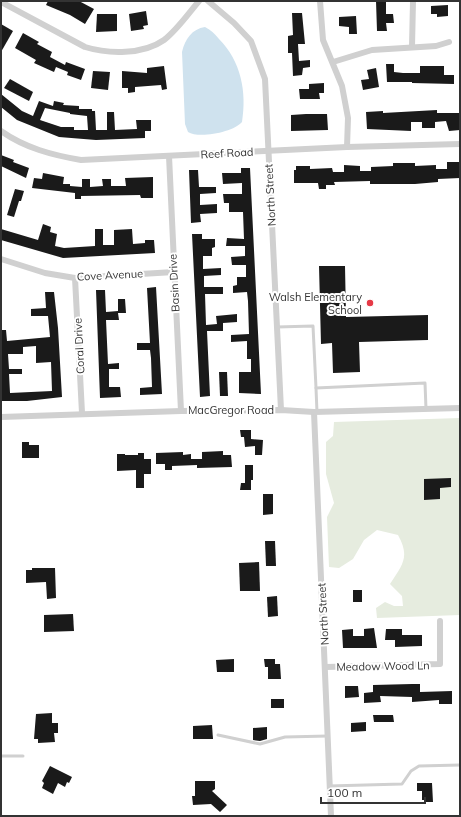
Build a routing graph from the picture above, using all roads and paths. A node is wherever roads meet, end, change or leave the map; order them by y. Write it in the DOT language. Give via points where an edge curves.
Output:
graph roads {
  1 [pos="199,1"];
  2 [pos="208,1"];
  3 [pos="320,1"];
  4 [pos="413,1"];
  5 [pos="1,2"];
  6 [pos="449,42"];
  7 [pos="412,47"];
  8 [pos="333,62"];
  9 [pos="1,131"];
  10 [pos="460,144"];
  11 [pos="347,147"];
  12 [pos="268,151"];
  13 [pos="169,156"];
  14 [pos="1,259"];
  15 [pos="174,272"];
  16 [pos="75,278"];
  17 [pos="277,327"];
  18 [pos="316,388"];
  19 [pos="460,408"];
  20 [pos="426,409"];
  21 [pos="281,410"];
  22 [pos="181,411"];
  23 [pos="315,412"];
  24 [pos="82,414"];
  25 [pos="1,417"];
  26 [pos="440,621"];
  27 [pos="326,667"];
  28 [pos="218,735"];
  29 [pos="328,736"];
  30 [pos="1,756"];
  31 [pos="23,756"];
  32 [pos="460,765"];
  33 [pos="329,786"];
  34 [pos="331,816"];
  1 -- 5 [label="street" via="163,40 144,49 119,51 85,47"];
  2 -- 12 [label="street, North Street" via="234,22 251,41 260,60 265,79"];
  3 -- 8 [label="street" via="323,40"];
  4 -- 7 [label="street"];
  6 -- 7 [label="street" via="436,46"];
  7 -- 8 [label="street" via="372,50"];
  8 -- 11 [label="street" via="342,86 348,118"];
  9 -- 13 [label="street, Reef Road" via="16,142 48,154 81,160"];
  10 -- 11 [label="street, Reef Road"];
  11 -- 12 [label="street, Reef Road"];
  12 -- 13 [label="street, Reef Road"];
  12 -- 17 [label="street, North Street"];
  13 -- 15 [label="street, Basin Drive"];
  14 -- 16 [label="street, Cove Avenue" via="46,273"];
  15 -- 16 [label="street, Cove Avenue"];
  15 -- 22 [label="street, Basin Drive"];
  16 -- 24 [label="street, Coral Drive"];
  17 -- 18 [label="lane" via="313,326"];
  17 -- 21 [label="street, North Street"];
  18 -- 20 [label="lane" via="425,383"];
  18 -- 23 [label="lane"];
  19 -- 20 [label="street, MacGregor Road"];
  20 -- 23 [label="street, MacGregor Road"];
  21 -- 22 [label="street, MacGregor Road"];
  21 -- 23 [label="street, MacGregor Road"];
  22 -- 24 [label="street, MacGregor Road"];
  23 -- 27 [label="street, North Street"];
  24 -- 25 [label="street, MacGregor Road"];
  26 -- 27 [label="street, Meadow Wood Ln" via="440,664"];
  27 -- 29 [label="street, North Street"];
  28 -- 29 [label="lane" via="260,744 285,737"];
  29 -- 33 [label="street, North Street"];
  30 -- 31 [label="lane"];
  32 -- 33 [label="lane" via="419,766 402,784"];
  33 -- 34 [label="street, North Street"];
}
